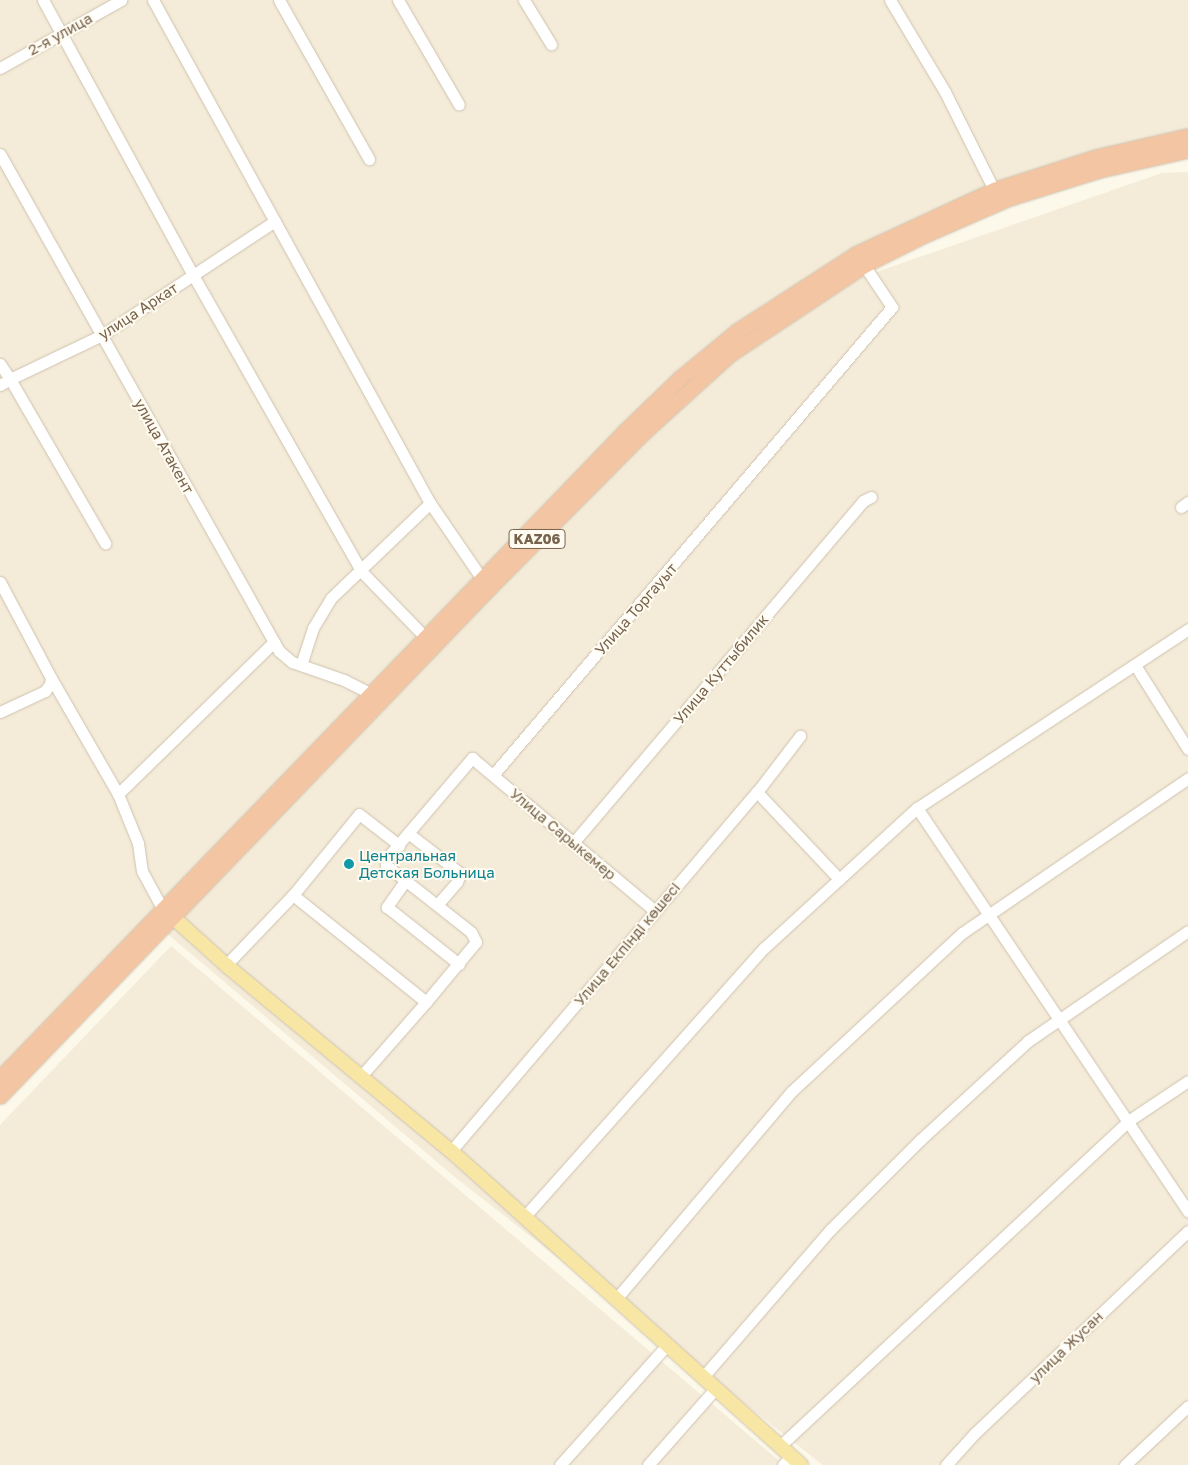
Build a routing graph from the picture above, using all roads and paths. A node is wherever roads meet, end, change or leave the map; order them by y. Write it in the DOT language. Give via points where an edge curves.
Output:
graph roads {
  1 [pos="43,0"];
  2 [pos="121,0"];
  3 [pos="153,0"];
  4 [pos="279,0"];
  5 [pos="398,0"];
  6 [pos="524,0"];
  7 [pos="890,0"];
  8 [pos="62,33"];
  9 [pos="551,44"];
  10 [pos="0,68"];
  11 [pos="460,105"];
  12 [pos="1188,136"];
  13 [pos="1188,150"];
  14 [pos="0,154"];
  15 [pos="369,159"];
  16 [pos="994,190"];
  17 [pos="274,221"];
  18 [pos="864,265"];
  19 [pos="193,275"];
  20 [pos="102,335"];
  21 [pos="0,364"];
  22 [pos="5,382"];
  23 [pos="629,437"];
  24 [pos="871,497"];
  25 [pos="430,503"];
  26 [pos="105,543"];
  27 [pos="361,571"];
  28 [pos="482,579"];
  29 [pos="0,582"];
  30 [pos="1188,629"];
  31 [pos="426,638"];
  32 [pos="274,642"];
  33 [pos="1135,665"];
  34 [pos="302,666"];
  35 [pos="51,678"];
  36 [pos="370,693"];
  37 [pos="0,712"];
  38 [pos="800,736"];
  39 [pos="1188,749"];
  40 [pos="493,775"];
  41 [pos="1188,778"];
  42 [pos="757,792"];
  43 [pos="118,794"];
  44 [pos="917,808"];
  45 [pos="408,833"];
  46 [pos="573,843"];
  47 [pos="399,845"];
  48 [pos="839,879"];
  49 [pos="406,881"];
  50 [pos="293,894"];
  51 [pos="438,905"];
  52 [pos="655,911"];
  53 [pos="167,912"];
  54 [pos="988,914"];
  55 [pos="1188,931"];
  56 [pos="459,964"];
  57 [pos="226,965"];
  58 [pos="426,1002"];
  59 [pos="1059,1018"];
  60 [pos="362,1075"];
  61 [pos="0,1078"];
  62 [pos="1188,1081"];
  63 [pos="0,1096"];
  64 [pos="1128,1121"];
  65 [pos="451,1151"];
  66 [pos="1188,1210"];
  67 [pos="525,1216"];
  68 [pos="1188,1231"];
  69 [pos="616,1299"];
  70 [pos="667,1345"];
  71 [pos="703,1377"];
  72 [pos="715,1389"];
  73 [pos="1188,1406"];
  74 [pos="781,1445"];
  75 [pos="792,1462"];
  76 [pos="560,1465"];
  77 [pos="648,1465"];
  78 [pos="946,1465"];
  79 [pos="1125,1465"];
  1 -- 8 [label="street"];
  2 -- 8 [label="street, 2-я улица"];
  3 -- 17 [label="street"];
  4 -- 15 [label="street"];
  5 -- 11 [label="street"];
  6 -- 9 [label="street"];
  7 -- 16 [label="street" via="945,92"];
  8 -- 10 [label="street, 2-я улица"];
  8 -- 19 [label="street"];
  12 -- 16 [label="highway, KАZ06" via="1096,157"];
  13 -- 18 [label="highway, KАZ06" via="1099,170 1009,198"];
  14 -- 20 [label="street, улица Атакент"];
  16 -- 23 [label="highway, KАZ06" via="856,254 769,308 680,378"];
  17 -- 19 [label="street, улица Аркат"];
  17 -- 25 [label="street"];
  18 -- 23 [label="highway, KАZ06" via="730,354"];
  18 -- 40 [label="street, Улица Торгауыт" via="892,306"];
  19 -- 20 [label="street, улица Аркат"];
  19 -- 27 [label="street"];
  20 -- 22 [label="street, улица Аркат"];
  20 -- 32 [label="street, улица Атакент"];
  21 -- 22 [label="street"];
  22 -- 26 [label="street"];
  23 -- 28 [label="highway, KАZ06"];
  23 -- 53 [label="highway, KАZ06" via="490,587"];
  24 -- 46 [label="street, Улица Куттыбилик" via="863,501"];
  25 -- 27 [label="street"];
  25 -- 28 [label="street"];
  27 -- 31 [label="street"];
  27 -- 34 [label="street" via="331,598 314,628"];
  28 -- 31 [label="highway, KАZ06"];
  29 -- 35 [label="street"];
  30 -- 33 [label="street"];
  31 -- 36 [label="highway, KАZ06"];
  32 -- 34 [label="street, улица Атакент" via="285,658"];
  32 -- 43 [label="street"];
  33 -- 39 [label="street"];
  33 -- 44 [label="street"];
  34 -- 36 [label="street, улица Атакент"];
  35 -- 37 [label="street" via="45,691"];
  35 -- 43 [label="street"];
  36 -- 53 [label="highway, KАZ06"];
  38 -- 42 [label="street, Улица Екпінді көшесі"];
  40 -- 45 [label="street, Улица Сарыкемер" via="472,758"];
  40 -- 46 [label="street, Улица Сарыкемер"];
  41 -- 54 [label="street"];
  42 -- 48 [label="street"];
  42 -- 52 [label="street, Улица Екпінді көшесі"];
  43 -- 53 [label="street" via="138,843 142,871"];
  44 -- 48 [label="street"];
  44 -- 54 [label="street"];
  45 -- 47 [label="street"];
  45 -- 51 [label="street" via="460,873 457,882"];
  46 -- 52 [label="street, Улица Сарыкемер"];
  47 -- 49 [label="street" via="386,859 386,865"];
  47 -- 50 [label="street" via="359,814"];
  48 -- 67 [label="street" via="764,948"];
  49 -- 51 [label="street"];
  49 -- 56 [label="street" via="387,906"];
  50 -- 57 [label="street"];
  50 -- 58 [label="street"];
  51 -- 56 [label="street" via="471,932 476,942"];
  52 -- 65 [label="street, Улица Екпінді көшесі"];
  53 -- 57 [label="main road"];
  53 -- 61 [label="highway, KАZ06" via="153,921"];
  53 -- 63 [label="highway, KАZ06"];
  54 -- 59 [label="street"];
  54 -- 69 [label="street" via="962,934 792,1091"];
  55 -- 59 [label="street"];
  56 -- 58 [label="street"];
  57 -- 60 [label="main road"];
  58 -- 60 [label="street"];
  59 -- 64 [label="street"];
  59 -- 71 [label="street" via="1028,1041 920,1140 844,1216"];
  60 -- 65 [label="main road"];
  62 -- 64 [label="street"];
  64 -- 66 [label="street"];
  64 -- 74 [label="street"];
  65 -- 67 [label="main road"];
  67 -- 69 [label="main road"];
  68 -- 78 [label="street, улица Жусан" via="974,1434"];
  69 -- 70 [label="main road"];
  70 -- 71 [label="main road"];
  70 -- 76 [label="street"];
  71 -- 72 [label="main road"];
  72 -- 74 [label="main road"];
  72 -- 77 [label="street"];
  73 -- 79 [label="street"];
  74 -- 75 [label="main road"];
}
